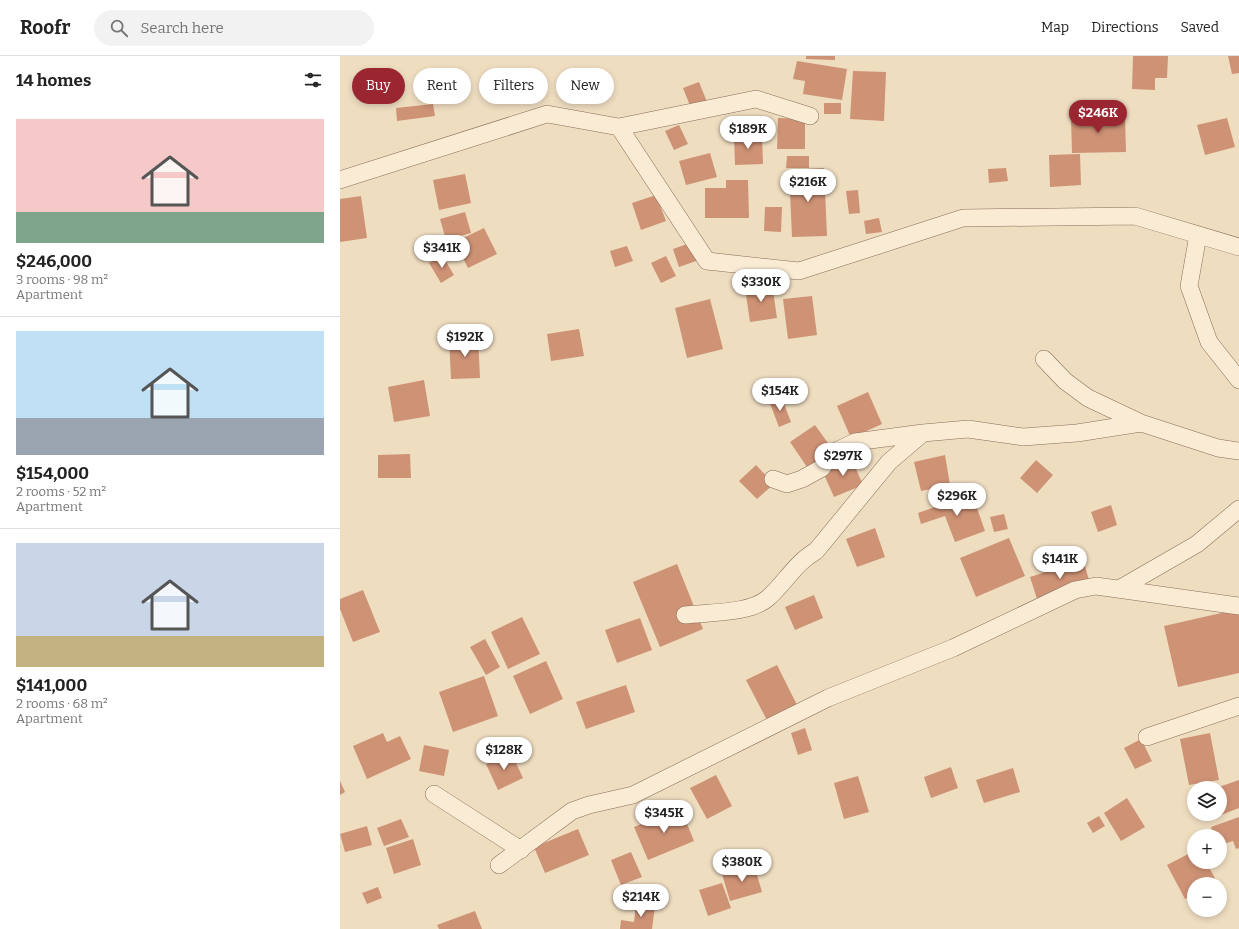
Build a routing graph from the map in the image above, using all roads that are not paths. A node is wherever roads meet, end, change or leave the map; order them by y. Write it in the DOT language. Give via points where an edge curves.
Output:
graph roads {
  1 [pos="810,116"];
  2 [pos="619,127"];
  3 [pos="340,180"];
  4 [pos="1198,235"];
  5 [pos="1239,247"];
  6 [pos="1044,359"];
  7 [pos="1239,380"];
  8 [pos="1140,423"];
  9 [pos="923,433"];
  10 [pos="1239,451"];
  11 [pos="774,480"];
  12 [pos="1239,509"];
  13 [pos="1119,589"];
  14 [pos="1239,606"];
  15 [pos="686,615"];
  16 [pos="1239,706"];
  17 [pos="1147,737"];
  18 [pos="434,794"];
  19 [pos="521,850"];
  20 [pos="499,865"];
  1 -- 2 [label="street" via="756,99"];
  2 -- 3 [label="street" via="547,114"];
  2 -- 4 [label="street" via="707,261 799,271 962,218 1134,216"];
  4 -- 5 [label="street"];
  4 -- 7 [label="street" via="1189,286 1209,342"];
  6 -- 8 [label="street" via="1065,381 1088,398"];
  8 -- 9 [label="street" via="1077,433 1024,437 968,429"];
  8 -- 10 [label="street" via="1218,448"];
  9 -- 11 [label="street" via="855,442 832,453 822,468 802,480 787,484"];
  9 -- 15 [label="street" via="889,462 816,551 803,560 768,598 745,609"];
  12 -- 13 [label="street" via="1197,544"];
  13 -- 14 [label="street"];
  13 -- 19 [label="street" via="1096,586 1075,590 953,648 828,698 633,795 572,811"];
  16 -- 17 [label="street"];
  18 -- 19 [label="street"];
  19 -- 20 [label="street"];
}
